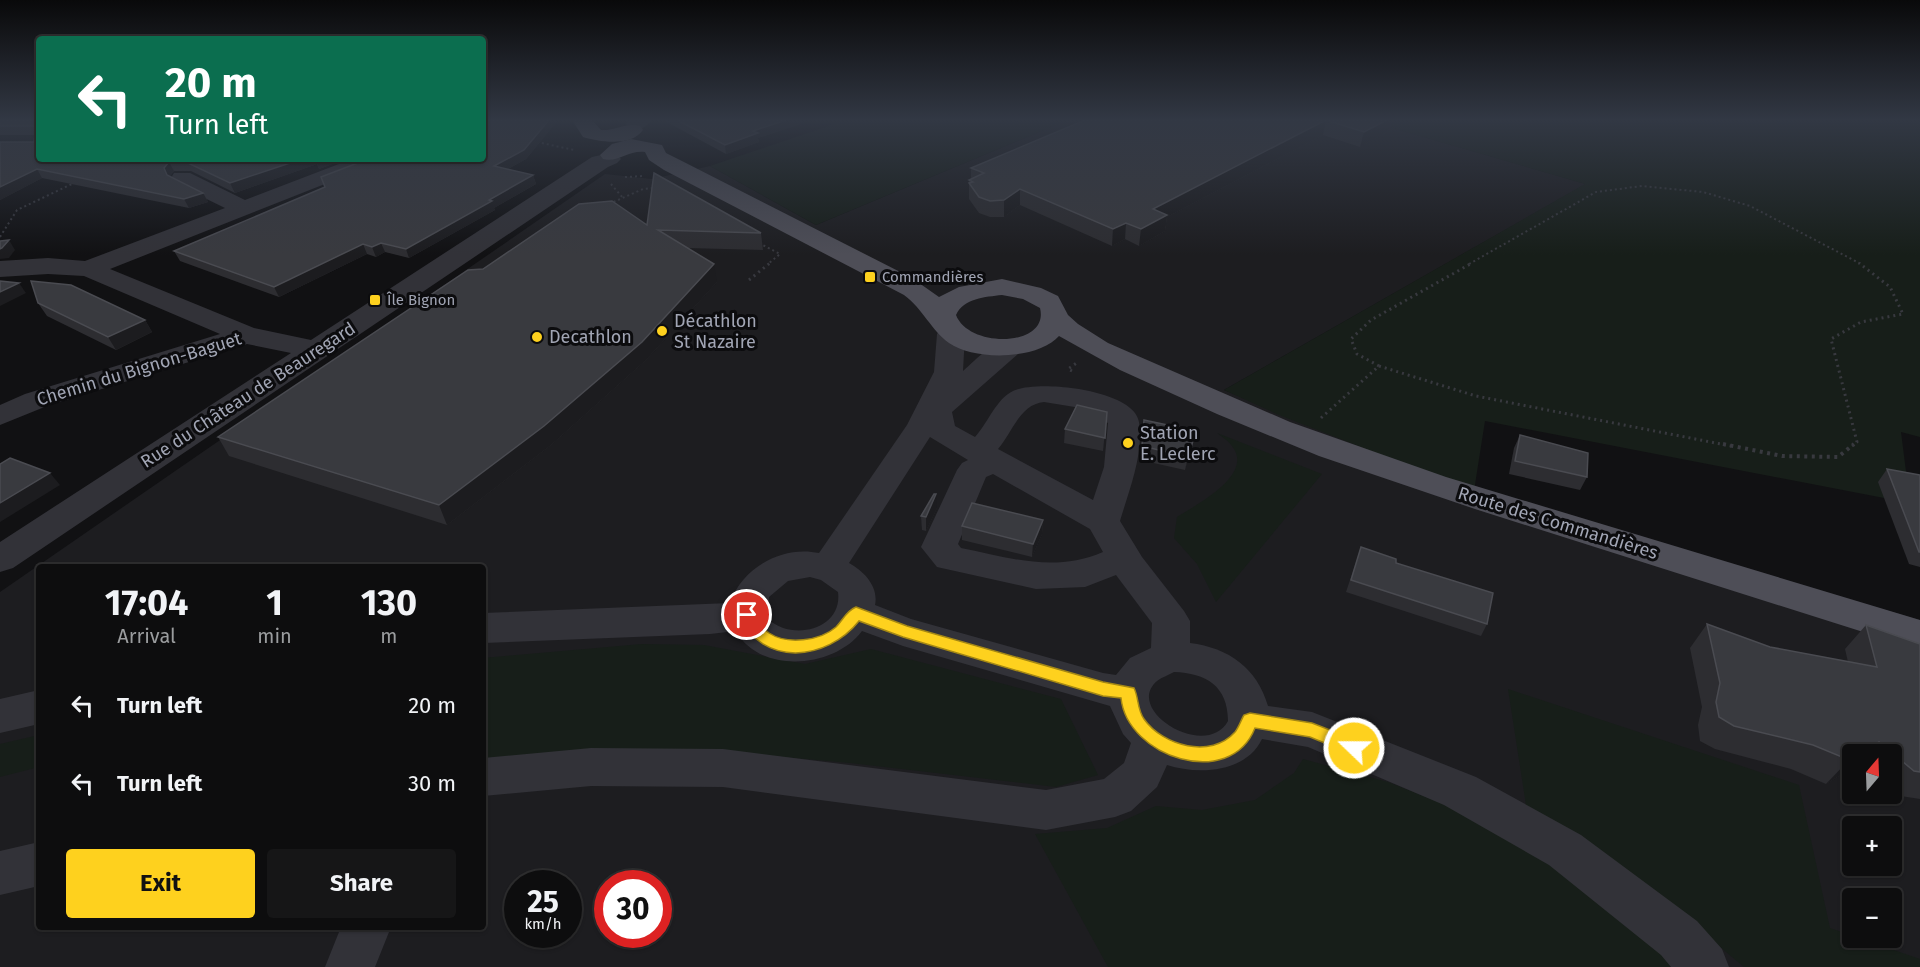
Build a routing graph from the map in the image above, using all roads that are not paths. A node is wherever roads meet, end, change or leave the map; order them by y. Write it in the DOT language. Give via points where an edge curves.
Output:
graph roads {
  1 [pos="356,165"];
  2 [pos="602,165"];
  3 [pos="664,165"];
  4 [pos="182,178"];
  5 [pos="245,209"];
  6 [pos="818,237"];
  7 [pos="0,269"];
  8 [pos="88,269"];
  9 [pos="981,288"];
  10 [pos="1056,319"];
  11 [pos="946,326"];
  12 [pos="246,335"];
  13 [pos="1018,346"];
  14 [pos="316,350"];
  15 [pos="1202,396"];
  16 [pos="0,416"];
  17 [pos="929,418"];
  18 [pos="987,456"];
  19 [pos="1103,521"];
  20 [pos="1124,557"];
  21 [pos="0,559"];
  22 [pos="828,567"];
  23 [pos="856,613"];
  24 [pos="747,615"];
  25 [pos="486,628"];
  26 [pos="1920,634"];
  27 [pos="1170,657"];
  28 [pos="1128,693"];
  29 [pos="36,708"];
  30 [pos="0,716"];
  31 [pos="1250,720"];
  32 [pos="1153,739"];
  33 [pos="486,777"];
  34 [pos="36,865"];
  35 [pos="0,873"];
  36 [pos="365,930"];
  37 [pos="350,967"];
  38 [pos="1704,967"];
  1 -- 5 [label="street"];
  2 -- 14 [label="street, Rue du Château de Beauregard"];
  3 -- 6 [label="main road, Route des Commandières"];
  4 -- 5 [label="street"];
  5 -- 8 [label="street"];
  6 -- 9 [label="main road, Route des Commandières" via="927,276"];
  6 -- 11 [label="main road, Route des Commandières" via="908,286 933,304"];
  7 -- 8 [label="street"];
  8 -- 12 [label="street"];
  9 -- 10 [label="main road, Route des Commandières" via="1023,290 1044,298"];
  9 -- 11 [label="main road, Route des Commandières" via="960,294 946,304"];
  10 -- 13 [label="main road" via="1041,339"];
  10 -- 15 [label="main road, Route des Commandières" via="1097,346"];
  11 -- 13 [label="main road, Route des Commandières" via="968,343"];
  11 -- 17 [label="street" via="948,372"];
  12 -- 14 [label="street, Chemin du Bignon-Baguet"];
  12 -- 16 [label="street, Chemin du Bignon-Baguet" via="36,400"];
  13 -- 15 [label="main road, Route des Commandières" via="1045,348"];
  13 -- 17 [label="street" via="997,355"];
  14 -- 21 [label="street, Rue du Château de Beauregard"];
  15 -- 26 [label="main road, Route des Commandières" via="1300,436 1487,502"];
  17 -- 18 [label="street" via="941,431"];
  17 -- 22 [label="street"];
  18 -- 19 [label="street"];
  18 -- 19 [label="street" via="990,442 1017,401 1034,394 1053,393 1102,405 1124,420 1120,467"];
  18 -- 20 [label="street" via="973,470 939,547 950,558 1036,576 1085,574"];
  19 -- 20 [label="street"];
  20 -- 27 [label="street" via="1171,621"];
  22 -- 23 [label="street" via="854,585 858,598"];
  22 -- 24 [label="street" via="810,564 774,573 760,583 748,600"];
  23 -- 24 [label="street" via="841,632 804,646 765,639"];
  23 -- 28 [label="street" via="903,631"];
  24 -- 25 [label="street" via="710,620"];
  27 -- 28 [label="street" via="1142,669"];
  27 -- 31 [label="street" via="1204,660 1234,679 1250,706"];
  28 -- 32 [label="street" via="1138,725"];
  29 -- 30 [label="street"];
  31 -- 32 [label="street" via="1244,735 1213,753 1192,754"];
  31 -- 38 [label="street" via="1312,730 1471,797 1565,850 1679,938"];
  32 -- 33 [label="street" via="1142,774 1115,797 1046,810 723,768 591,768"];
  34 -- 35 [label="street"];
  36 -- 37 [label="street"];
}
